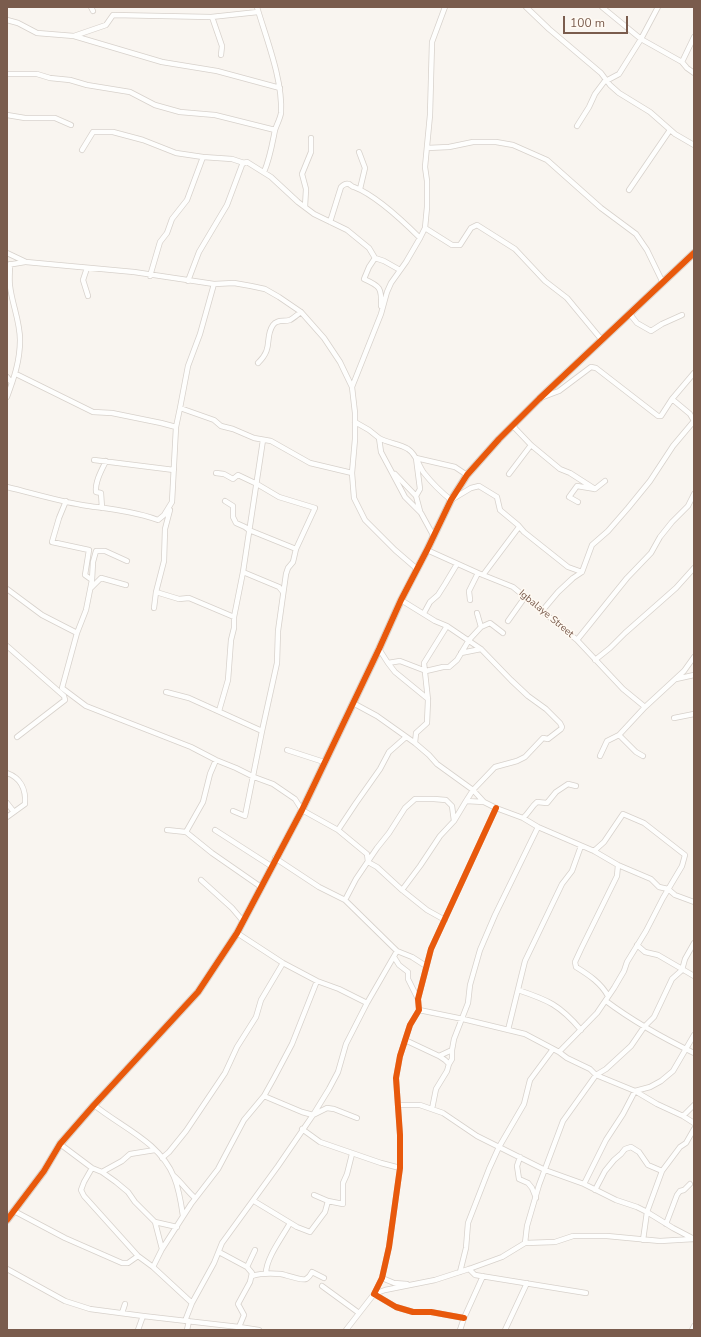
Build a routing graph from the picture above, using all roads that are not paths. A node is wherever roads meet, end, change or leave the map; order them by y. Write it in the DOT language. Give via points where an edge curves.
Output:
graph roads {
  1 [pos="445,7"];
  2 [pos="526,7"];
  3 [pos="602,7"];
  4 [pos="658,7"];
  5 [pos="257,9"];
  6 [pos="212,17"];
  7 [pos="7,20"];
  8 [pos="74,36"];
  9 [pos="694,37"];
  10 [pos="641,39"];
  11 [pos="221,55"];
  12 [pos="682,62"];
  13 [pos="694,73"];
  14 [pos="7,74"];
  15 [pos="606,80"];
  16 [pos="280,88"];
  17 [pos="7,115"];
  18 [pos="71,125"];
  19 [pos="577,126"];
  20 [pos="275,130"];
  21 [pos="670,130"];
  22 [pos="312,138"];
  23 [pos="694,145"];
  24 [pos="427,148"];
  25 [pos="82,150"];
  26 [pos="359,152"];
  27 [pos="203,157"];
  28 [pos="244,163"];
  29 [pos="264,172"];
  30 [pos="360,189"];
  31 [pos="629,190"];
  32 [pos="305,207"];
  33 [pos="330,222"];
  34 [pos="425,228"];
  35 [pos="420,238"];
  36 [pos="694,253"];
  37 [pos="7,254"];
  38 [pos="375,258"];
  39 [pos="26,262"];
  40 [pos="9,264"];
  41 [pos="87,268"];
  42 [pos="400,270"];
  43 [pos="150,276"];
  44 [pos="188,281"];
  45 [pos="663,283"];
  46 [pos="214,284"];
  47 [pos="88,296"];
  48 [pos="301,312"];
  49 [pos="629,313"];
  50 [pos="381,314"];
  51 [pos="682,315"];
  52 [pos="601,340"];
  53 [pos="258,363"];
  54 [pos="694,373"];
  55 [pos="16,374"];
  56 [pos="7,377"];
  57 [pos="12,383"];
  58 [pos="352,387"];
  59 [pos="7,397"];
  60 [pos="539,399"];
  61 [pos="672,399"];
  62 [pos="180,408"];
  63 [pos="355,422"];
  64 [pos="512,425"];
  65 [pos="176,428"];
  66 [pos="379,438"];
  67 [pos="264,440"];
  68 [pos="531,445"];
  69 [pos="416,458"];
  70 [pos="94,460"];
  71 [pos="106,462"];
  72 [pos="390,468"];
  73 [pos="174,470"];
  74 [pos="216,473"];
  75 [pos="352,473"];
  76 [pos="509,474"];
  77 [pos="467,475"];
  78 [pos="605,481"];
  79 [pos="257,484"];
  80 [pos="7,487"];
  81 [pos="595,489"];
  82 [pos="694,494"];
  83 [pos="416,496"];
  84 [pos="451,500"];
  85 [pos="66,501"];
  86 [pos="226,501"];
  87 [pos="172,502"];
  88 [pos="578,502"];
  89 [pos="102,508"];
  90 [pos="421,513"];
  91 [pos="519,527"];
  92 [pos="249,530"];
  93 [pos="433,535"];
  94 [pos="296,549"];
  95 [pos="428,550"];
  96 [pos="127,561"];
  97 [pos="457,564"];
  98 [pos="694,568"];
  99 [pos="417,569"];
  100 [pos="243,572"];
  101 [pos="582,572"];
  102 [pos="478,573"];
  103 [pos="483,575"];
  104 [pos="92,580"];
  105 [pos="126,585"];
  106 [pos="91,588"];
  107 [pos="7,589"];
  108 [pos="156,592"];
  109 [pos="283,592"];
  110 [pos="525,597"];
  111 [pos="401,600"];
  112 [pos="470,600"];
  113 [pos="154,608"];
  114 [pos="542,611"];
  115 [pos="424,613"];
  116 [pos="477,613"];
  117 [pos="234,617"];
  118 [pos="508,621"];
  119 [pos="447,626"];
  120 [pos="481,627"];
  121 [pos="77,633"];
  122 [pos="503,633"];
  123 [pos="469,640"];
  124 [pos="577,640"];
  125 [pos="7,646"];
  126 [pos="379,649"];
  127 [pos="481,649"];
  128 [pos="462,653"];
  129 [pos="694,657"];
  130 [pos="596,660"];
  131 [pos="388,663"];
  132 [pos="692,663"];
  133 [pos="426,671"];
  134 [pos="694,675"];
  135 [pos="675,679"];
  136 [pos="166,692"];
  137 [pos="428,700"];
  138 [pos="353,703"];
  139 [pos="644,707"];
  140 [pos="219,711"];
  141 [pos="694,714"];
  142 [pos="674,718"];
  143 [pos="262,731"];
  144 [pos="401,734"];
  145 [pos="619,735"];
  146 [pos="17,737"];
  147 [pos="406,737"];
  148 [pos="400,741"];
  149 [pos="415,744"];
  150 [pos="287,750"];
  151 [pos="600,756"];
  152 [pos="643,756"];
  153 [pos="216,760"];
  154 [pos="324,762"];
  155 [pos="7,773"];
  156 [pos="254,777"];
  157 [pos="576,786"];
  158 [pos="473,790"];
  159 [pos="466,801"];
  160 [pos="484,802"];
  161 [pos="7,803"];
  162 [pos="496,808"];
  163 [pos="302,810"];
  164 [pos="233,811"];
  165 [pos="14,812"];
  166 [pos="7,817"];
  167 [pos="523,818"];
  168 [pos="454,821"];
  169 [pos="538,827"];
  170 [pos="167,830"];
  171 [pos="215,830"];
  172 [pos="338,830"];
  173 [pos="186,832"];
  174 [pos="581,846"];
  175 [pos="594,851"];
  176 [pos="275,858"];
  177 [pos="368,862"];
  178 [pos="618,865"];
  179 [pos="271,866"];
  180 [pos="201,880"];
  181 [pos="261,887"];
  182 [pos="668,889"];
  183 [pos="402,890"];
  184 [pos="675,895"];
  185 [pos="663,898"];
  186 [pos="345,900"];
  187 [pos="694,902"];
  188 [pos="445,920"];
  189 [pos="243,922"];
  190 [pos="237,933"];
  191 [pos="694,943"];
  192 [pos="637,945"];
  193 [pos="397,951"];
  194 [pos="394,957"];
  195 [pos="283,963"];
  196 [pos="426,966"];
  197 [pos="682,970"];
  198 [pos="694,976"];
  199 [pos="317,980"];
  200 [pos="518,990"];
  201 [pos="418,999"];
  202 [pos="607,999"];
  203 [pos="367,1003"];
  204 [pos="419,1010"];
  205 [pos="463,1019"];
  206 [pos="644,1027"];
  207 [pos="508,1030"];
  208 [pos="581,1030"];
  209 [pos="694,1035"];
  210 [pos="405,1040"];
  211 [pos="553,1049"];
  212 [pos="685,1049"];
  213 [pos="452,1050"];
  214 [pos="559,1052"];
  215 [pos="694,1053"];
  216 [pos="439,1056"];
  217 [pos="449,1064"];
  218 [pos="596,1075"];
  219 [pos="635,1091"];
  220 [pos="264,1096"];
  221 [pos="94,1105"];
  222 [pos="399,1105"];
  223 [pos="694,1105"];
  224 [pos="432,1109"];
  225 [pos="313,1115"];
  226 [pos="683,1116"];
  227 [pos="357,1118"];
  228 [pos="694,1123"];
  229 [pos="694,1129"];
  230 [pos="302,1130"];
  231 [pos="60,1144"];
  232 [pos="499,1147"];
  233 [pos="155,1150"];
  234 [pos="352,1154"];
  235 [pos="520,1157"];
  236 [pos="162,1158"];
  237 [pos="92,1168"];
  238 [pos="400,1168"];
  239 [pos="545,1170"];
  240 [pos="662,1171"];
  241 [pos="102,1172"];
  242 [pos="174,1176"];
  243 [pos="584,1184"];
  244 [pos="690,1184"];
  245 [pos="595,1190"];
  246 [pos="314,1195"];
  247 [pos="195,1198"];
  248 [pos="536,1198"];
  249 [pos="254,1200"];
  250 [pos="328,1201"];
  251 [pos="14,1211"];
  252 [pos="647,1212"];
  253 [pos="183,1216"];
  254 [pos="7,1220"];
  255 [pos="155,1222"];
  256 [pos="290,1223"];
  257 [pos="666,1224"];
  258 [pos="177,1227"];
  259 [pos="694,1239"];
  260 [pos="643,1240"];
  261 [pos="525,1243"];
  262 [pos="162,1249"];
  263 [pos="255,1250"];
  264 [pos="219,1252"];
  265 [pos="138,1256"];
  266 [pos="154,1267"];
  267 [pos="247,1268"];
  268 [pos="7,1270"];
  269 [pos="469,1270"];
  270 [pos="460,1272"];
  271 [pos="266,1274"];
  272 [pos="252,1276"];
  273 [pos="483,1276"];
  274 [pos="324,1278"];
  275 [pos="382,1278"];
  276 [pos="527,1283"];
  277 [pos="412,1284"];
  278 [pos="322,1286"];
  279 [pos="586,1293"];
  280 [pos="374,1294"];
  281 [pos="192,1303"];
  282 [pos="125,1304"];
  283 [pos="122,1313"];
  284 [pos="359,1313"];
  285 [pos="143,1316"];
  286 [pos="464,1318"];
  287 [pos="187,1321"];
  288 [pos="240,1326"];
  289 [pos="694,1326"];
  290 [pos="138,1330"];
  291 [pos="187,1330"];
  292 [pos="259,1330"];
  293 [pos="346,1330"];
  294 [pos="460,1330"];
  295 [pos="505,1330"];
  296 [pos="692,1330"];
  1 -- 24 [label="street" via="432,42"];
  2 -- 15 [label="street" via="601,72"];
  3 -- 10 [label="street"];
  4 -- 10 [label="street"];
  5 -- 6 [label="street"];
  5 -- 16 [label="street"];
  6 -- 8 [label="street" via="113,15 106,25"];
  6 -- 11 [label="street" via="222,46"];
  7 -- 8 [label="street" via="37,33"];
  8 -- 16 [label="street" via="162,62 217,71"];
  9 -- 12 [label="street"];
  10 -- 12 [label="street"];
  10 -- 15 [label="street" via="619,74"];
  12 -- 13 [label="street"];
  14 -- 20 [label="street" via="37,74 130,92 155,105 180,112 215,116"];
  15 -- 19 [label="street"];
  15 -- 21 [label="street" via="619,93 650,112"];
  16 -- 20 [label="street" via="281,114"];
  17 -- 18 [label="street" via="55,118"];
  20 -- 29 [label="street" via="270,157"];
  21 -- 23 [label="street"];
  21 -- 31 [label="street"];
  22 -- 32 [label="street" via="311,152 302,174 306,189"];
  24 -- 34 [label="street" via="425,167 428,207"];
  24 -- 45 [label="street" via="496,142 513,145 547,160 601,208 636,234"];
  25 -- 27 [label="street" via="93,132 113,132 176,153"];
  26 -- 30 [label="street" via="365,168"];
  27 -- 28 [label="street" via="232,159"];
  27 -- 43 [label="street" via="187,200 172,219 167,233 160,242"];
  28 -- 29 [label="street" via="247,162"];
  28 -- 44 [label="street" via="227,205 200,252"];
  29 -- 32 [label="street"];
  30 -- 33 [label="street" via="349,184 341,187"];
  30 -- 35 [label="street"];
  32 -- 33 [label="street"];
  33 -- 38 [label="street" via="347,230 369,248"];
  34 -- 35 [label="street"];
  34 -- 52 [label="street" via="452,246 456,246 460,245 471,228 477,226 515,249 545,281 567,298"];
  35 -- 42 [label="street"];
  36 -- 45 [label="street"];
  37 -- 39 [label="street"];
  38 -- 42 [label="street"];
  38 -- 50 [label="street" via="364,279 377,285 382,294"];
  39 -- 40 [label="street"];
  39 -- 41 [label="street"];
  40 -- 55 [label="street" via="10,286 20,339 20,357"];
  41 -- 43 [label="street"];
  41 -- 47 [label="street" via="83,280"];
  42 -- 50 [label="street" via="387,292"];
  43 -- 44 [label="street"];
  44 -- 46 [label="street"];
  45 -- 49 [label="street"];
  46 -- 48 [label="street" via="265,289"];
  46 -- 62 [label="street" via="188,366"];
  48 -- 53 [label="street" via="290,320 274,323 266,354"];
  48 -- 58 [label="street" via="332,350"];
  49 -- 51 [label="street" via="637,323 652,331"];
  49 -- 52 [label="street"];
  50 -- 58 [label="street"];
  52 -- 60 [label="street"];
  54 -- 61 [label="street"];
  55 -- 57 [label="street"];
  55 -- 65 [label="street" via="94,412 112,413"];
  56 -- 57 [label="street"];
  57 -- 59 [label="street"];
  58 -- 63 [label="street"];
  60 -- 61 [label="street" via="559,391 591,367 596,368 658,416 662,416"];
  60 -- 64 [label="street"];
  61 -- 101 [label="street" via="690,414 694,421 616,523 592,545"];
  62 -- 65 [label="street"];
  62 -- 67 [label="street" via="214,420 221,426"];
  63 -- 66 [label="street"];
  63 -- 75 [label="street"];
  64 -- 68 [label="street"];
  64 -- 77 [label="street"];
  65 -- 73 [label="street"];
  66 -- 69 [label="street" via="408,449"];
  66 -- 72 [label="street" via="381,452"];
  67 -- 75 [label="street" via="271,441 310,463"];
  67 -- 79 [label="street"];
  68 -- 76 [label="street"];
  68 -- 81 [label="street" via="560,469"];
  69 -- 77 [label="street" via="455,467"];
  69 -- 83 [label="street" via="420,489"];
  69 -- 84 [label="street" via="423,472 438,490"];
  70 -- 71 [label="street"];
  71 -- 73 [label="street"];
  71 -- 89 [label="street" via="95,490 101,493"];
  72 -- 83 [label="street"];
  72 -- 90 [label="street" via="405,497"];
  73 -- 87 [label="street"];
  74 -- 79 [label="street" via="233,479 238,475"];
  75 -- 99 [label="street" via="354,498 365,520"];
  77 -- 84 [label="street"];
  78 -- 81 [label="street"];
  79 -- 92 [label="street"];
  79 -- 94 [label="street" via="279,497 315,508"];
  80 -- 85 [label="street"];
  81 -- 88 [label="street" via="577,486 570,497"];
  82 -- 124 [label="street" via="688,506 660,536 651,553 627,578"];
  83 -- 90 [label="street"];
  84 -- 91 [label="street" via="479,486 497,497 500,510"];
  84 -- 93 [label="street"];
  85 -- 89 [label="street"];
  85 -- 104 [label="street" via="52,542 89,550 85,576"];
  86 -- 92 [label="street" via="233,506 236,524"];
  87 -- 89 [label="street" via="158,520"];
  87 -- 108 [label="street" via="165,529 164,562"];
  90 -- 93 [label="street"];
  91 -- 101 [label="street" via="568,567"];
  91 -- 103 [label="street"];
  92 -- 94 [label="street"];
  92 -- 100 [label="street"];
  93 -- 95 [label="street"];
  94 -- 109 [label="street" via="293,562 286,574"];
  95 -- 97 [label="street, Igbalaye Street"];
  95 -- 99 [label="street"];
  96 -- 104 [label="street" via="105,551 96,551"];
  97 -- 102 [label="street, Igbalaye Street"];
  97 -- 115 [label="street"];
  98 -- 130 [label="street" via="676,588"];
  99 -- 111 [label="street"];
  100 -- 109 [label="street" via="279,587"];
  100 -- 117 [label="street"];
  101 -- 114 [label="street" via="558,592"];
  102 -- 103 [label="street, Igbalaye Street"];
  102 -- 112 [label="street" via="469,591"];
  103 -- 110 [label="street, Igbalaye Street" via="513,586"];
  104 -- 106 [label="street"];
  105 -- 106 [label="street" via="101,578"];
  106 -- 121 [label="street"];
  107 -- 121 [label="street" via="42,615"];
  108 -- 113 [label="street"];
  108 -- 117 [label="street" via="180,599 189,598"];
  109 -- 143 [label="street" via="277,663"];
  110 -- 114 [label="street, Igbalaye Street"];
  110 -- 118 [label="street"];
  111 -- 115 [label="street"];
  111 -- 126 [label="street"];
  114 -- 124 [label="street, Igbalaye Street"];
  115 -- 119 [label="street"];
  116 -- 120 [label="street"];
  117 -- 140 [label="street" via="228,680"];
  119 -- 123 [label="street"];
  119 -- 133 [label="street" via="424,663"];
  120 -- 122 [label="street" via="490,623"];
  120 -- 123 [label="street"];
  121 -- 153 [label="street" via="62,688 86,706 191,746"];
  123 -- 127 [label="street"];
  123 -- 128 [label="street"];
  124 -- 130 [label="street, Igbalaye Street"];
  125 -- 146 [label="street" via="64,696 65,700"];
  126 -- 131 [label="street"];
  126 -- 138 [label="street"];
  127 -- 128 [label="street"];
  127 -- 158 [label="street" via="528,696 546,709 560,723 562,729 548,738 543,738 525,757 496,767"];
  128 -- 133 [label="street" via="452,665"];
  129 -- 132 [label="street"];
  130 -- 139 [label="street, Igbalaye Street"];
  131 -- 133 [label="street" via="400,661"];
  131 -- 137 [label="street"];
  132 -- 135 [label="street"];
  133 -- 137 [label="street"];
  134 -- 135 [label="street"];
  135 -- 139 [label="street"];
  136 -- 140 [label="street" via="189,698"];
  137 -- 149 [label="street" via="426,723 416,733"];
  138 -- 144 [label="street" via="377,716"];
  138 -- 154 [label="street"];
  139 -- 145 [label="street"];
  140 -- 143 [label="street"];
  141 -- 142 [label="street"];
  143 -- 156 [label="street"];
  144 -- 147 [label="street"];
  144 -- 148 [label="street"];
  145 -- 151 [label="street" via="607,741"];
  145 -- 152 [label="street"];
  147 -- 148 [label="street"];
  147 -- 149 [label="street"];
  148 -- 172 [label="street" via="389,752"];
  149 -- 158 [label="street"];
  150 -- 154 [label="street"];
  153 -- 156 [label="street"];
  153 -- 173 [label="street" via="203,802"];
  154 -- 163 [label="street"];
  155 -- 165 [label="street" via="21,782 24,790 25,804"];
  156 -- 163 [label="street" via="286,792 295,799"];
  156 -- 164 [label="street" via="245,816"];
  157 -- 167 [label="street" via="568,784 556,792 547,803 537,802"];
  158 -- 159 [label="street"];
  158 -- 160 [label="street"];
  159 -- 160 [label="street"];
  159 -- 168 [label="street"];
  160 -- 162 [label="street"];
  161 -- 165 [label="street"];
  162 -- 167 [label="street"];
  162 -- 188 [label="street"];
  163 -- 172 [label="street"];
  163 -- 176 [label="street"];
  165 -- 166 [label="street"];
  167 -- 169 [label="street"];
  168 -- 177 [label="street" via="452,806 446,800 415,799 405,808"];
  168 -- 183 [label="street" via="440,836"];
  169 -- 174 [label="street"];
  169 -- 205 [label="street" via="480,950"];
  170 -- 173 [label="street"];
  171 -- 179 [label="street"];
  172 -- 177 [label="street" via="367,854"];
  173 -- 181 [label="street"];
  174 -- 175 [label="street"];
  174 -- 200 [label="street" via="572,871 562,884 525,961"];
  175 -- 178 [label="street"];
  175 -- 182 [label="street" via="604,842 623,814 644,823 685,855 682,866"];
  176 -- 179 [label="street"];
  176 -- 186 [label="street" via="319,887"];
  177 -- 183 [label="street"];
  177 -- 186 [label="street"];
  178 -- 182 [label="street" via="652,879 659,887"];
  178 -- 202 [label="street" via="617,876 576,962 576,967 604,990"];
  179 -- 181 [label="street"];
  180 -- 189 [label="street" via="232,908"];
  181 -- 189 [label="street"];
  182 -- 184 [label="street"];
  182 -- 185 [label="street"];
  183 -- 188 [label="street" via="426,910"];
  184 -- 185 [label="street"];
  184 -- 187 [label="street"];
  185 -- 192 [label="street"];
  186 -- 193 [label="street"];
  188 -- 196 [label="street"];
  189 -- 190 [label="street"];
  190 -- 195 [label="street"];
  190 -- 221 [label="street" via="198,992"];
  191 -- 197 [label="street"];
  192 -- 197 [label="street" via="645,952 658,955"];
  192 -- 202 [label="street"];
  193 -- 194 [label="street"];
  193 -- 196 [label="street"];
  194 -- 201 [label="street" via="408,972 408,979"];
  194 -- 203 [label="street"];
  195 -- 199 [label="street"];
  195 -- 236 [label="street" via="261,1000 256,1017 237,1047 225,1073 180,1138"];
  196 -- 201 [label="street"];
  197 -- 198 [label="street"];
  197 -- 206 [label="street" via="672,979 654,1017"];
  199 -- 203 [label="street"];
  199 -- 220 [label="street" via="292,1044"];
  200 -- 207 [label="street"];
  200 -- 208 [label="street" via="551,1003 569,1016"];
  201 -- 204 [label="street"];
  202 -- 206 [label="street" via="627,1017"];
  202 -- 208 [label="street"];
  203 -- 225 [label="street" via="346,1044 338,1072"];
  204 -- 205 [label="street"];
  204 -- 210 [label="street"];
  205 -- 207 [label="street"];
  205 -- 213 [label="street"];
  206 -- 212 [label="street"];
  206 -- 218 [label="street" via="631,1046"];
  207 -- 211 [label="street" via="525,1034"];
  208 -- 214 [label="street"];
  209 -- 212 [label="street"];
  210 -- 216 [label="street"];
  210 -- 222 [label="street" via="396,1078"];
  211 -- 214 [label="street"];
  211 -- 232 [label="street" via="530,1080 524,1104"];
  212 -- 215 [label="street"];
  212 -- 219 [label="street" via="674,1071 650,1087"];
  213 -- 216 [label="street"];
  213 -- 217 [label="street"];
  214 -- 218 [label="street"];
  216 -- 217 [label="street"];
  217 -- 224 [label="street" via="436,1089"];
  218 -- 219 [label="street"];
  218 -- 239 [label="street" via="563,1121"];
  219 -- 226 [label="street"];
  219 -- 243 [label="street"];
  220 -- 225 [label="street"];
  220 -- 247 [label="street" via="244,1120 218,1169"];
  221 -- 231 [label="street"];
  221 -- 233 [label="street"];
  222 -- 224 [label="street" via="420,1105"];
  222 -- 238 [label="street"];
  223 -- 226 [label="street"];
  224 -- 232 [label="street"];
  225 -- 227 [label="street" via="327,1108"];
  225 -- 230 [label="street"];
  226 -- 228 [label="street"];
  229 -- 240 [label="street" via="686,1143"];
  230 -- 234 [label="street" via="320,1142"];
  230 -- 249 [label="street"];
  231 -- 237 [label="street"];
  231 -- 251 [label="street" via="44,1171"];
  232 -- 235 [label="street"];
  232 -- 270 [label="street" via="468,1223 466,1248"];
  233 -- 236 [label="street"];
  233 -- 241 [label="street" via="130,1154"];
  234 -- 238 [label="street"];
  234 -- 250 [label="street" via="348,1174 343,1183 343,1204"];
  235 -- 239 [label="street"];
  235 -- 248 [label="street" via="517,1166 519,1179 528,1183"];
  236 -- 242 [label="street"];
  237 -- 241 [label="street"];
  237 -- 265 [label="street" via="81,1190 84,1196"];
  238 -- 275 [label="street"];
  239 -- 243 [label="street"];
  239 -- 248 [label="street"];
  240 -- 245 [label="street" via="648,1165 639,1152 631,1147 624,1149 614,1160"];
  240 -- 252 [label="street"];
  241 -- 255 [label="street" via="128,1192"];
  242 -- 247 [label="street"];
  242 -- 253 [label="street"];
  243 -- 245 [label="street"];
  244 -- 257 [label="street" via="680,1191"];
  245 -- 252 [label="street"];
  246 -- 250 [label="street"];
  247 -- 253 [label="street"];
  248 -- 261 [label="street" via="527,1226"];
  249 -- 256 [label="street"];
  249 -- 264 [label="street" via="222,1243"];
  250 -- 256 [label="street" via="325,1212 310,1232"];
  251 -- 254 [label="street"];
  251 -- 265 [label="street" via="65,1238 122,1263 128,1263"];
  252 -- 257 [label="street"];
  252 -- 260 [label="street"];
  253 -- 258 [label="street"];
  255 -- 258 [label="street"];
  255 -- 262 [label="street"];
  256 -- 271 [label="street" via="269,1261"];
  257 -- 259 [label="street"];
  258 -- 262 [label="street"];
  259 -- 260 [label="street"];
  260 -- 261 [label="street" via="573,1236 555,1242"];
  261 -- 269 [label="street" via="502,1257"];
  262 -- 266 [label="street"];
  263 -- 267 [label="street"];
  264 -- 267 [label="street"];
  264 -- 281 [label="street"];
  265 -- 266 [label="street"];
  266 -- 281 [label="street"];
  267 -- 272 [label="street"];
  268 -- 283 [label="street" via="78,1306"];
  269 -- 270 [label="street"];
  269 -- 273 [label="street" via="474,1275"];
  270 -- 277 [label="street"];
  271 -- 272 [label="street"];
  271 -- 274 [label="street" via="293,1276 300,1280 306,1279 312,1272"];
  272 -- 288 [label="street" via="238,1304 244,1314"];
  273 -- 276 [label="street"];
  273 -- 286 [label="street"];
  275 -- 277 [label="street" via="394,1283"];
  275 -- 280 [label="street"];
  276 -- 279 [label="street"];
  276 -- 295 [label="street"];
  277 -- 280 [label="street"];
  278 -- 284 [label="street"];
  280 -- 284 [label="street"];
  280 -- 286 [label="street" via="396,1307 407,1310"];
  281 -- 287 [label="street"];
  282 -- 283 [label="street"];
  283 -- 285 [label="street"];
  284 -- 293 [label="street"];
  285 -- 287 [label="street"];
  285 -- 290 [label="street"];
  286 -- 294 [label="street"];
  287 -- 288 [label="street"];
  287 -- 291 [label="street"];
  288 -- 292 [label="street"];
  289 -- 296 [label="street"];
}
